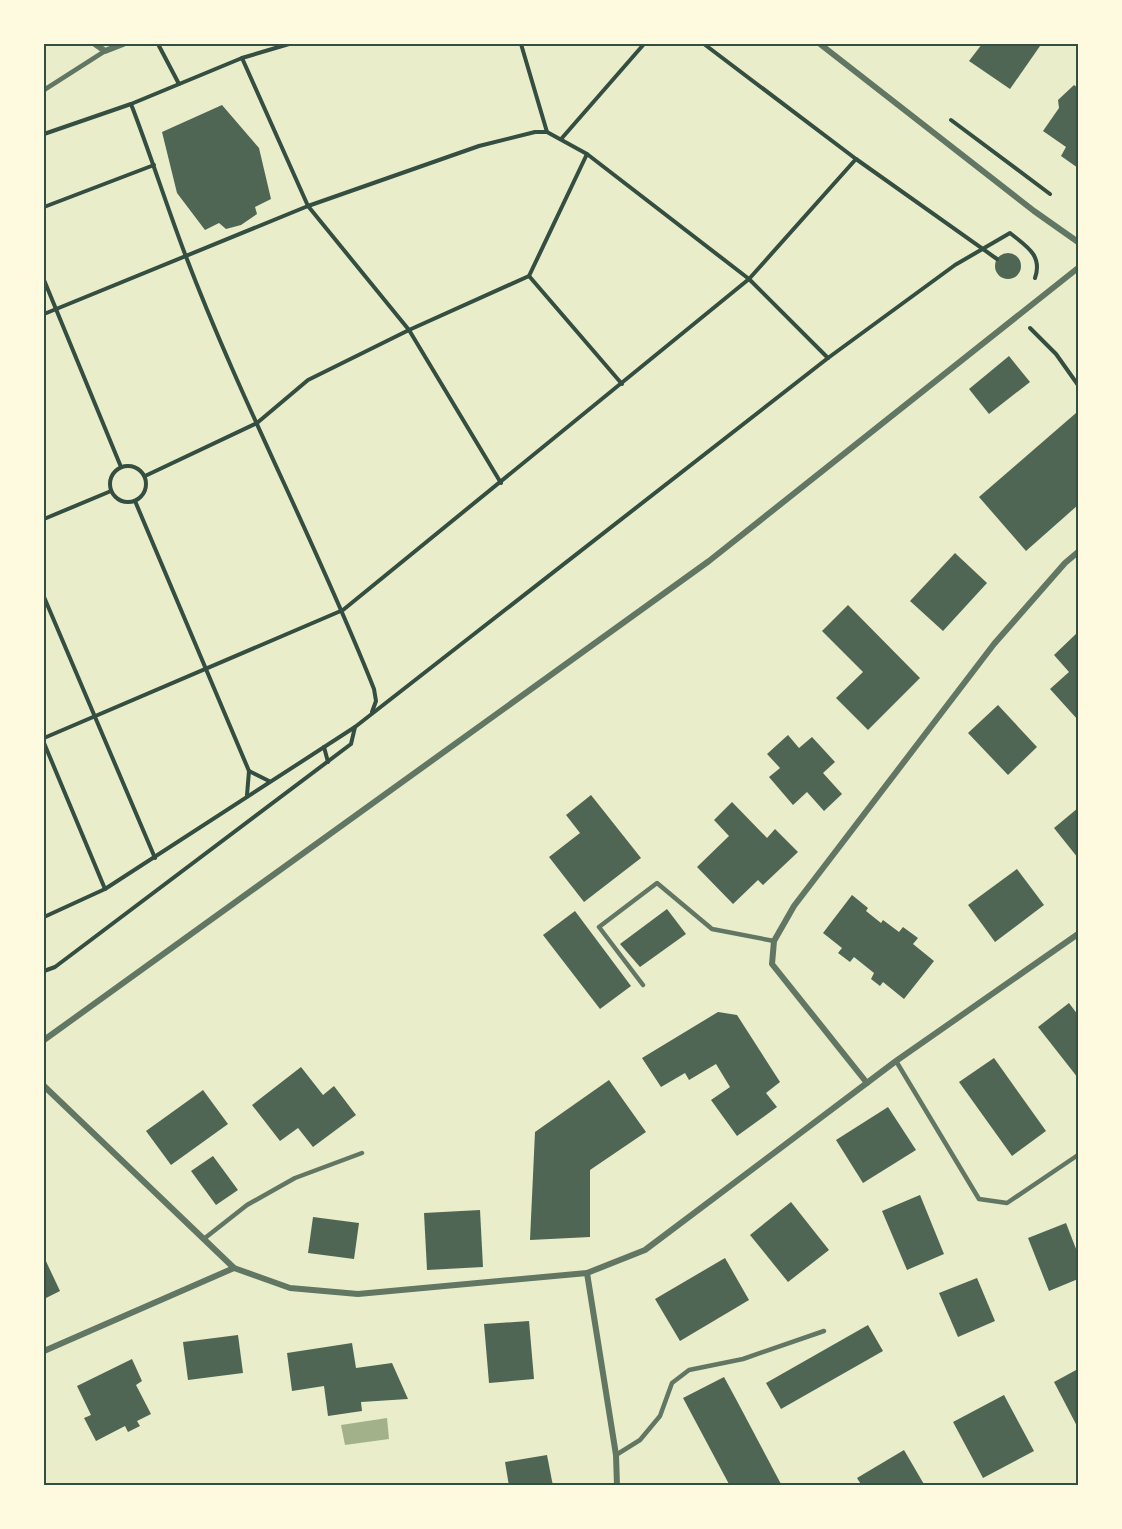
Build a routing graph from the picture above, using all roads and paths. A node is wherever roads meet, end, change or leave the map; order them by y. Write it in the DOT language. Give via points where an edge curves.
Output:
graph roads {
  1 [pos="95,44"];
  2 [pos="123,44"];
  3 [pos="158,44"];
  4 [pos="289,44"];
  5 [pos="520,44"];
  6 [pos="644,44"];
  7 [pos="704,44"];
  8 [pos="820,44"];
  9 [pos="105,51"];
  10 [pos="242,58"];
  11 [pos="179,84"];
  12 [pos="44,90"];
  13 [pos="131,104"];
  14 [pos="547,132"];
  15 [pos="44,134"];
  16 [pos="562,138"];
  17 [pos="587,154"];
  18 [pos="856,159"];
  19 [pos="154,165"];
  20 [pos="308,206"];
  21 [pos="44,207"];
  22 [pos="1078,242"];
  23 [pos="983,249"];
  24 [pos="185,254"];
  25 [pos="997,259"];
  26 [pos="1078,268"];
  27 [pos="529,276"];
  28 [pos="749,279"];
  29 [pos="44,280"];
  30 [pos="1027,284"];
  31 [pos="55,309"];
  32 [pos="44,314"];
  33 [pos="1018,317"];
  34 [pos="409,330"];
  35 [pos="828,358"];
  36 [pos="622,384"];
  37 [pos="1078,385"];
  38 [pos="257,423"];
  39 [pos="121,467"];
  40 [pos="145,476"];
  41 [pos="501,483"];
  42 [pos="111,490"];
  43 [pos="135,501"];
  44 [pos="44,519"];
  45 [pos="1078,552"];
  46 [pos="44,597"];
  47 [pos="343,610"];
  48 [pos="207,670"];
  49 [pos="371,713"];
  50 [pos="93,717"];
  51 [pos="355,728"];
  52 [pos="44,738"];
  53 [pos="44,743"];
  54 [pos="324,747"];
  55 [pos="328,762"];
  56 [pos="249,771"];
  57 [pos="269,781"];
  58 [pos="247,796"];
  59 [pos="155,858"];
  60 [pos="105,890"];
  61 [pos="44,917"];
  62 [pos="1078,934"];
  63 [pos="774,940"];
  64 [pos="44,971"];
  65 [pos="643,985"];
  66 [pos="44,1041"];
  67 [pos="896,1061"];
  68 [pos="867,1083"];
  69 [pos="44,1086"];
  70 [pos="362,1153"];
  71 [pos="1078,1155"];
  72 [pos="205,1238"];
  73 [pos="234,1268"];
  74 [pos="587,1273"];
  75 [pos="824,1331"];
  76 [pos="44,1351"];
  77 [pos="616,1455"];
  78 [pos="617,1485"];
  1 -- 9 [label="street"];
  2 -- 9 [label="street"];
  3 -- 11 [label="path"];
  4 -- 10 [label="path"];
  5 -- 14 [label="path"];
  6 -- 16 [label="path"];
  7 -- 18 [label="path"];
  8 -- 22 [label="street"];
  9 -- 12 [label="lane"];
  10 -- 11 [label="path"];
  10 -- 20 [label="path"];
  11 -- 13 [label="path"];
  13 -- 15 [label="path"];
  13 -- 19 [label="path"];
  14 -- 16 [label="path"];
  14 -- 20 [label="path" via="479,146"];
  16 -- 17 [label="path"];
  17 -- 27 [label="path"];
  17 -- 28 [label="path"];
  18 -- 23 [label="path"];
  18 -- 28 [label="path"];
  19 -- 21 [label="path"];
  19 -- 24 [label="path"];
  20 -- 24 [label="path"];
  20 -- 34 [label="path"];
  23 -- 25 [label="path"];
  23 -- 30 [label="path" via="1010,233 1036,256 1039,268"];
  23 -- 35 [label="path" via="955,265"];
  24 -- 31 [label="path"];
  24 -- 38 [label="path"];
  26 -- 33 [label="street"];
  27 -- 34 [label="path"];
  27 -- 36 [label="path"];
  28 -- 35 [label="path"];
  28 -- 36 [label="path"];
  29 -- 31 [label="path"];
  31 -- 32 [label="path"];
  31 -- 39 [label="path"];
  33 -- 37 [label="path" via="1056,354"];
  33 -- 66 [label="street" via="709,561"];
  34 -- 38 [label="path" via="308,380"];
  34 -- 41 [label="path"];
  35 -- 49 [label="path"];
  36 -- 41 [label="path"];
  38 -- 40 [label="path"];
  38 -- 47 [label="path"];
  39 -- 40 [label="path" via="135,467"];
  39 -- 42 [label="path" via="110,478"];
  40 -- 43 [label="path" via="145,492"];
  41 -- 47 [label="path"];
  42 -- 43 [label="path" via="121,501"];
  42 -- 44 [label="path"];
  43 -- 48 [label="path"];
  45 -- 63 [label="street" via="980,662 794,906"];
  46 -- 50 [label="path"];
  47 -- 48 [label="path"];
  47 -- 49 [label="path" via="374,689 376,701"];
  48 -- 50 [label="path"];
  48 -- 56 [label="path"];
  49 -- 51 [label="path"];
  50 -- 52 [label="path"];
  50 -- 59 [label="path"];
  51 -- 54 [label="path"];
  51 -- 55 [label="path" via="351,744"];
  53 -- 60 [label="path"];
  54 -- 55 [label="path"];
  54 -- 57 [label="path"];
  55 -- 64 [label="path" via="55,967"];
  56 -- 57 [label="path"];
  56 -- 58 [label="path"];
  57 -- 58 [label="path"];
  58 -- 59 [label="path"];
  59 -- 60 [label="path"];
  60 -- 61 [label="path"];
  62 -- 67 [label="street"];
  63 -- 65 [label="lane" via="712,929 657,883 599,927"];
  63 -- 68 [label="street" via="772,964"];
  67 -- 68 [label="street"];
  67 -- 71 [label="lane" via="979,1199 1007,1203"];
  68 -- 74 [label="street" via="645,1250"];
  69 -- 72 [label="street"];
  70 -- 72 [label="lane" via="295,1178 247,1205"];
  72 -- 73 [label="street"];
  73 -- 74 [label="street" via="290,1288 358,1294"];
  73 -- 76 [label="street"];
  74 -- 77 [label="street"];
  75 -- 77 [label="lane" via="743,1359 689,1370 672,1383 660,1416 640,1440"];
  77 -- 78 [label="street"];
}
